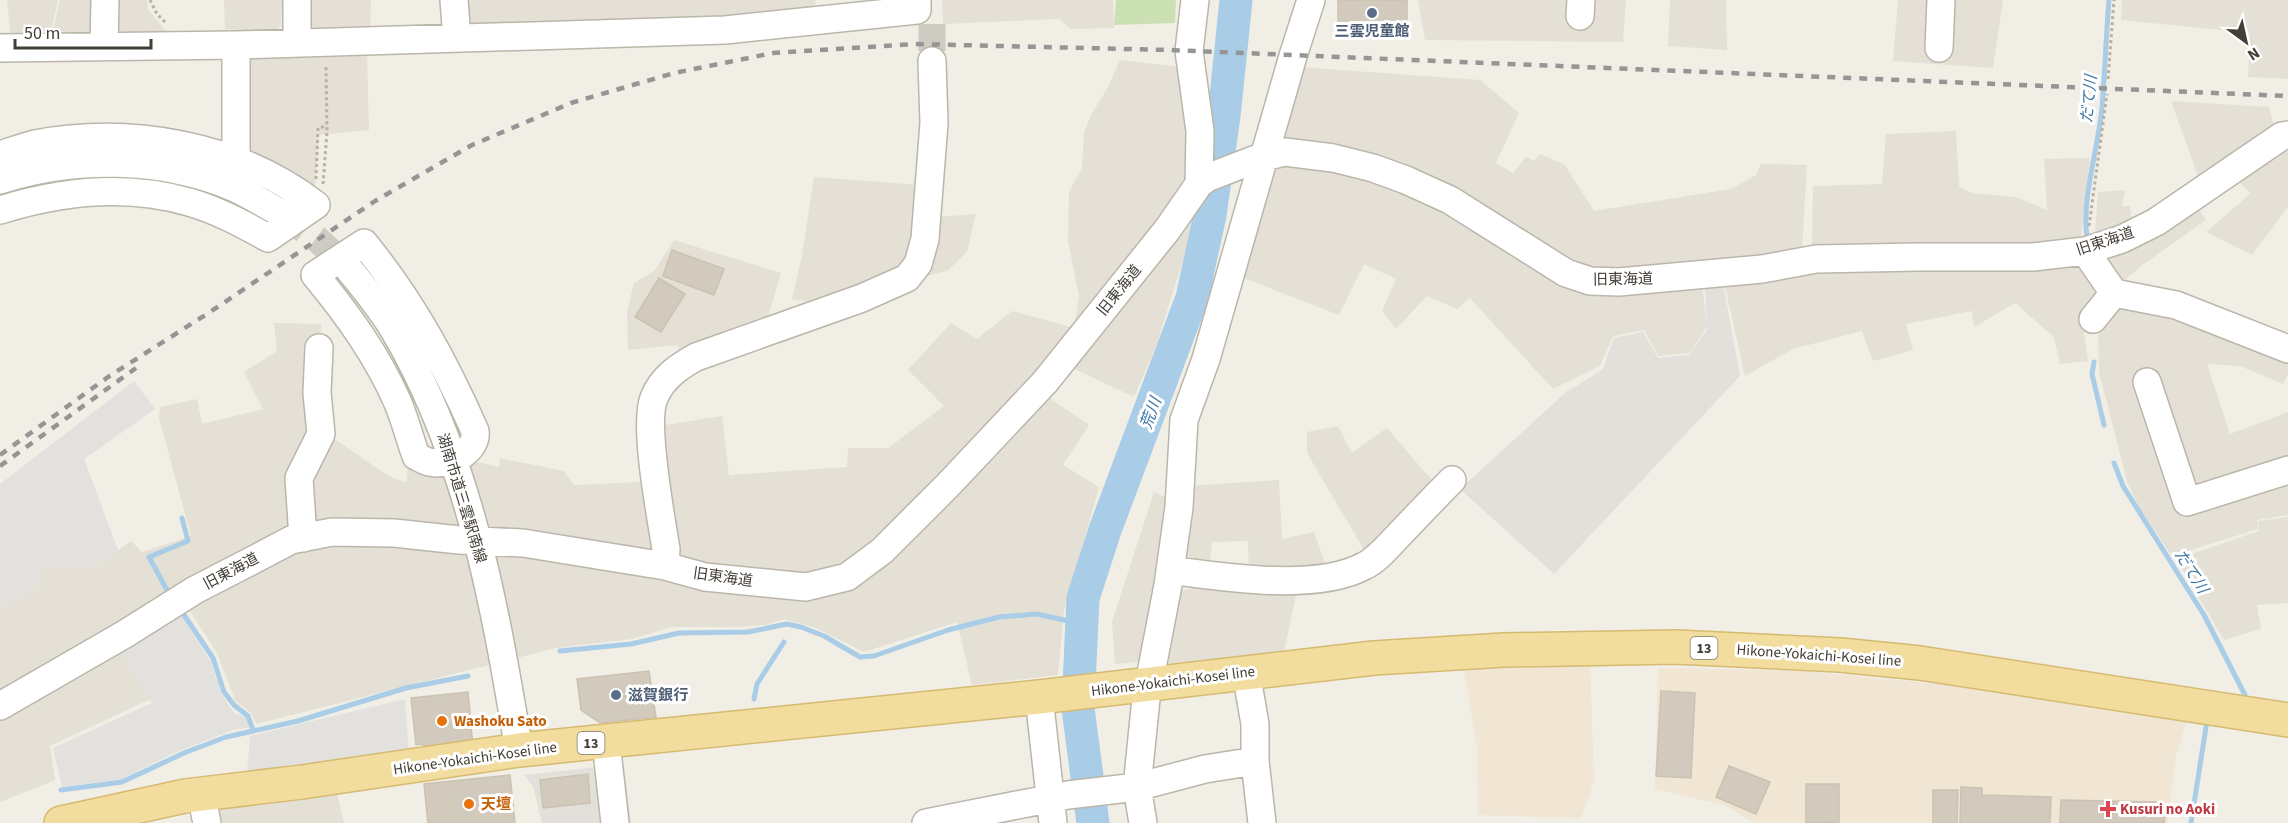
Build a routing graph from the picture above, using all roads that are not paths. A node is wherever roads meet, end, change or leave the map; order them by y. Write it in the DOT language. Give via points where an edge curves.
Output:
graph roads {
  1 [pos="105,0"];
  2 [pos="297,0"];
  3 [pos="454,0"];
  4 [pos="917,0"];
  5 [pos="1195,0"];
  6 [pos="1311,0"];
  7 [pos="1941,0"];
  8 [pos="825,10"];
  9 [pos="457,38"];
  10 [pos="297,43"];
  11 [pos="236,45"];
  12 [pos="104,46"];
  13 [pos="0,48"];
  14 [pos="1939,48"];
  15 [pos="932,61"];
  16 [pos="2288,135"];
  17 [pos="0,155"];
  18 [pos="1260,158"];
  19 [pos="236,160"];
  20 [pos="0,180"];
  21 [pos="1198,183"];
  22 [pos="0,210"];
  23 [pos="283,214"];
  24 [pos="2085,251"];
  25 [pos="348,268"];
  26 [pos="2114,293"];
  27 [pos="2093,319"];
  28 [pos="319,348"];
  29 [pos="2288,349"];
  30 [pos="2147,382"];
  31 [pos="452,460"];
  32 [pos="2288,470"];
  33 [pos="1452,480"];
  34 [pos="303,538"];
  35 [pos="478,541"];
  36 [pos="665,566"];
  37 [pos="1170,570"];
  38 [pos="1246,672"];
  39 [pos="1149,684"];
  40 [pos="1053,695"];
  41 [pos="0,706"];
  42 [pos="2288,720"];
  43 [pos="606,742"];
  44 [pos="519,750"];
  45 [pos="1255,761"];
  46 [pos="1133,788"];
  47 [pos="1057,806"];
  48 [pos="204,808"];
  49 [pos="118,816"];
  50 [pos="61,823"];
  51 [pos="615,823"];
  52 [pos="926,823"];
  53 [pos="1143,823"];
  54 [pos="1262,823"];
  1 -- 12 [label="street"];
  2 -- 10 [label="street"];
  3 -- 9 [label="street"];
  4 -- 8 [label="street" via="917,10"];
  5 -- 21 [label="street" via="1190,51 1200,131"];
  6 -- 18 [label="street"];
  7 -- 14 [label="street"];
  8 -- 9 [label="street" via="725,30"];
  9 -- 10 [label="street"];
  10 -- 11 [label="street"];
  11 -- 12 [label="street"];
  11 -- 19 [label="street"];
  12 -- 13 [label="street"];
  15 -- 36 [label="street" via="933,144 925,239 918,264 908,278 696,357 675,369 654,397 651,436"];
  16 -- 24 [label="street, 旧東海道" via="2156,222"];
  17 -- 19 [label="street" via="34,144 127,137"];
  18 -- 21 [label="street, 旧東海道"];
  18 -- 24 [label="street, 旧東海道" via="1285,152 1333,158 1406,180 1450,200 1566,273 1590,281 1619,282 1762,269 1816,259 2033,257"];
  18 -- 37 [label="street" via="1206,359 1184,420 1179,507"];
  19 -- 22 [label="street" via="293,187 316,205 268,238 190,202 146,193 67,194"];
  20 -- 23 [label="street" via="62,166 109,162 147,165 191,173 235,188"];
  21 -- 36 [label="street, 旧東海道" via="1167,230 1045,382 882,551 847,577 806,587 705,577"];
  24 -- 26 [label="street"];
  25 -- 31 [label="street, 湖南市道三雲駅南線" via="402,345 429,399"];
  26 -- 27 [label="street"];
  26 -- 29 [label="street" via="2176,305"];
  28 -- 34 [label="street" via="317,393 321,434 299,478"];
  30 -- 32 [label="street" via="2187,502"];
  31 -- 31 [label="street" via="431,463 416,456 399,405 380,366 354,324 315,275 364,243 393,279 428,334 475,431 474,445"];
  31 -- 35 [label="street, 湖南市道三雲駅南線"];
  33 -- 37 [label="street" via="1366,566 1342,575 1251,580"];
  34 -- 35 [label="street, 旧東海道" via="332,532 394,533"];
  34 -- 41 [label="street, 旧東海道" via="291,540 195,590"];
  35 -- 36 [label="street, 旧東海道" via="523,543"];
  35 -- 44 [label="street, 湖南市道三雲駅南線" via="496,615"];
  37 -- 39 [label="street"];
  38 -- 39 [label="main road, Hikone-Yokaichi-Kosei line / 13"];
  38 -- 42 [label="main road, Hikone-Yokaichi-Kosei line / 13" via="1374,658 1504,650 1688,647 1920,663"];
  38 -- 45 [label="street" via="1256,724"];
  39 -- 40 [label="main road, Hikone-Yokaichi-Kosei line / 13"];
  39 -- 46 [label="street"];
  40 -- 43 [label="main road, Hikone-Yokaichi-Kosei line / 13"];
  40 -- 47 [label="street"];
  43 -- 44 [label="main road, Hikone-Yokaichi-Kosei line / 13"];
  43 -- 51 [label="street"];
  44 -- 48 [label="main road, Hikone-Yokaichi-Kosei line / 13" via="302,782"];
  45 -- 46 [label="street"];
  45 -- 54 [label="street"];
  46 -- 47 [label="street"];
  46 -- 53 [label="street"];
  47 -- 52 [label="street"];
  48 -- 49 [label="main road, Hikone-Yokaichi-Kosei line / 13"];
  49 -- 50 [label="main road, Hikone-Yokaichi-Kosei line / 13"];
}
